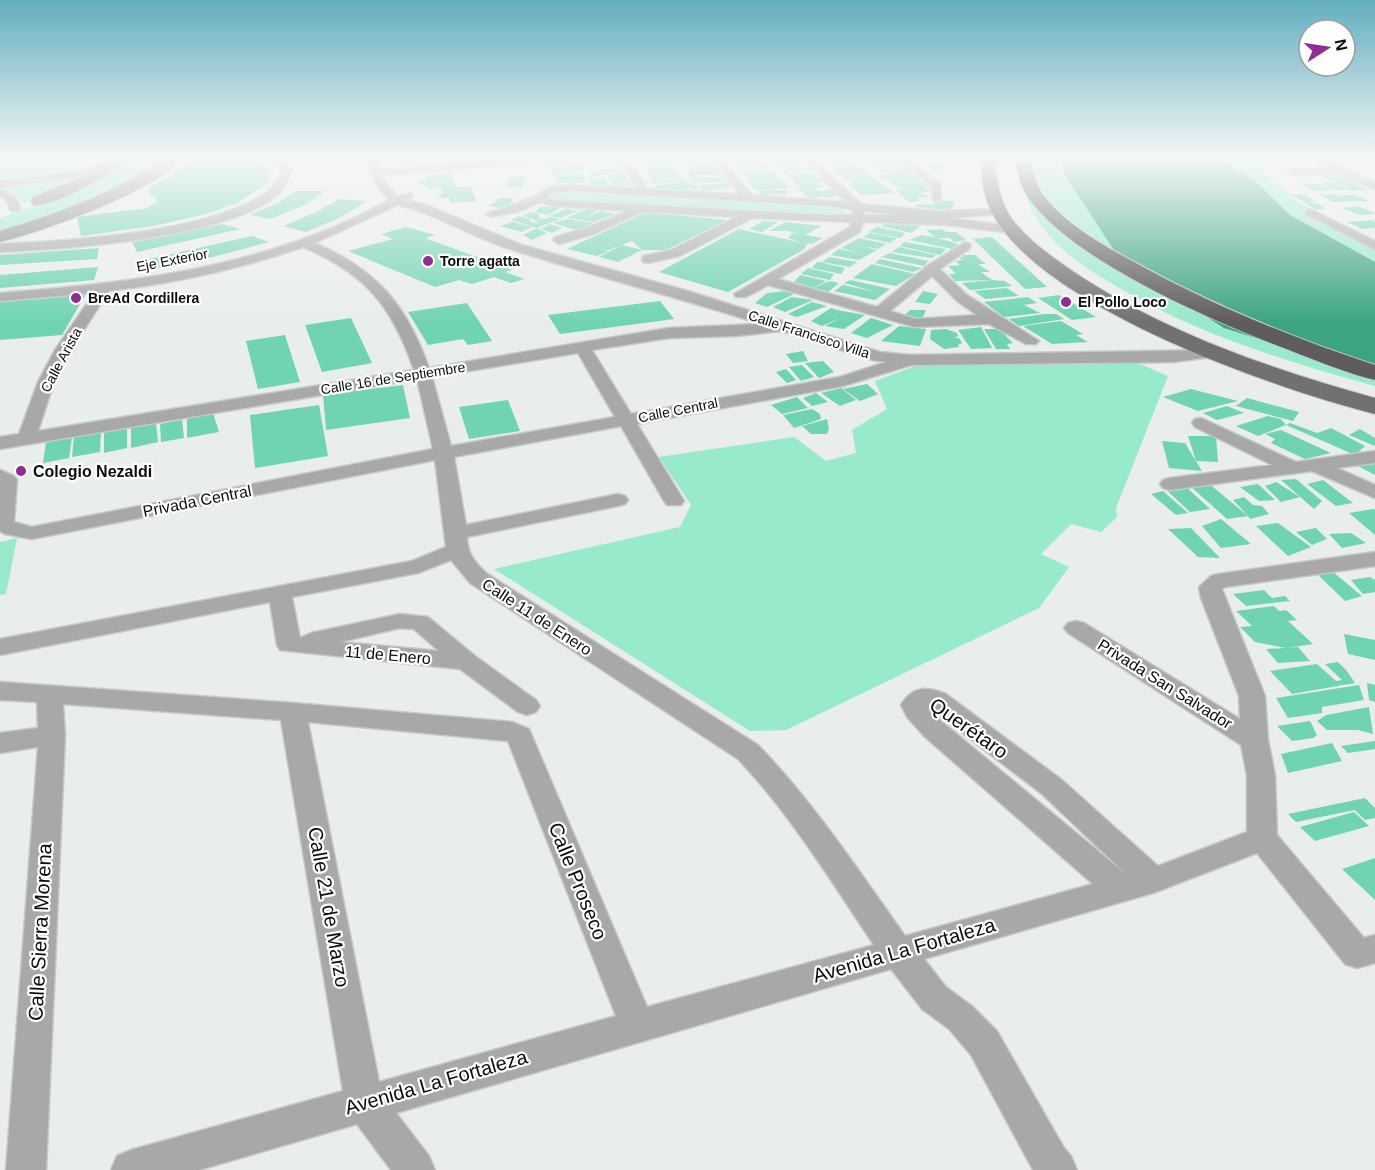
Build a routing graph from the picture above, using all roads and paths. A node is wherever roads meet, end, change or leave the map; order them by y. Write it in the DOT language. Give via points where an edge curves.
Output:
graph roads {
  1 [pos="859,212"];
  2 [pos="64,213"];
  3 [pos="228,213"];
  4 [pos="374,213"];
  5 [pos="435,213"];
  6 [pos="499,213"];
  7 [pos="633,213"];
  8 [pos="707,213"];
  9 [pos="856,213"];
  10 [pos="869,213"];
  11 [pos="990,213"];
  12 [pos="1000,213"];
  13 [pos="1019,213"];
  14 [pos="1051,213"];
  15 [pos="1075,213"];
  16 [pos="1311,213"];
  17 [pos="492,214"];
  18 [pos="750,215"];
  19 [pos="959,218"];
  20 [pos="1016,231"];
  21 [pos="0,237"];
  22 [pos="559,240"];
  23 [pos="304,243"];
  24 [pos="965,246"];
  25 [pos="1375,246"];
  26 [pos="0,248"];
  27 [pos="648,260"];
  28 [pos="932,269"];
  29 [pos="767,280"];
  30 [pos="105,286"];
  31 [pos="741,294"];
  32 [pos="0,297"];
  33 [pos="879,313"];
  34 [pos="992,319"];
  35 [pos="787,326"];
  36 [pos="1031,340"];
  37 [pos="582,347"];
  38 [pos="1212,353"];
  39 [pos="910,360"];
  40 [pos="1375,361"];
  41 [pos="423,373"];
  42 [pos="1375,373"];
  43 [pos="1375,396"];
  44 [pos="1375,406"];
  45 [pos="625,420"];
  46 [pos="1201,423"];
  47 [pos="26,439"];
  48 [pos="0,443"];
  49 [pos="444,453"];
  50 [pos="1375,458"];
  51 [pos="1317,466"];
  52 [pos="1294,468"];
  53 [pos="0,476"];
  54 [pos="1170,484"];
  55 [pos="1375,492"];
  56 [pos="618,500"];
  57 [pos="674,501"];
  58 [pos="457,542"];
  59 [pos="1375,559"];
  60 [pos="280,592"];
  61 [pos="1076,628"];
  62 [pos="289,645"];
  63 [pos="0,646"];
  64 [pos="466,662"];
  65 [pos="0,691"];
  66 [pos="49,694"];
  67 [pos="527,706"];
  68 [pos="293,712"];
  69 [pos="52,735"];
  70 [pos="1254,740"];
  71 [pos="0,742"];
  72 [pos="1262,838"];
  73 [pos="1153,880"];
  74 [pos="1120,889"];
  75 [pos="897,951"];
  76 [pos="1366,952"];
  77 [pos="637,1025"];
  78 [pos="364,1102"];
  79 [pos="26,1170"];
  80 [pos="131,1170"];
  81 [pos="415,1170"];
  82 [pos="1057,1170"];
  1 -- 29 [label="street" via="856,229"];
  2 -- 21 [label="main road"];
  3 -- 26 [label="street" via="150,234 95,243"];
  4 -- 23 [label="street, Eje Exterior"];
  5 -- 35 [label="street, Calle Francisco Villa" via="518,248"];
  6 -- 17 [label="street"];
  7 -- 22 [label="street"];
  8 -- 18 [label="street"];
  9 -- 18 [label="street" via="828,219"];
  10 -- 19 [label="street"];
  11 -- 19 [label="street"];
  12 -- 20 [label="main road"];
  13 -- 43 [label="main road" via="1044,243 1080,272 1129,302 1201,339"];
  14 -- 42 [label="highway" via="1092,246 1189,300"];
  15 -- 40 [label="highway" via="1128,253 1228,304"];
  16 -- 25 [label="street"];
  18 -- 27 [label="street" via="675,253"];
  19 -- 20 [label="street"];
  20 -- 38 [label="main road" via="1026,244 1067,276 1117,307"];
  23 -- 30 [label="street, Eje Exterior" via="191,273"];
  23 -- 41 [label="street, Calle 11 de Enero" via="344,262 375,285 391,304"];
  24 -- 28 [label="street"];
  28 -- 33 [label="street"];
  28 -- 34 [label="street" via="962,298"];
  29 -- 31 [label="street"];
  29 -- 33 [label="street"];
  30 -- 32 [label="street, Eje Exterior"];
  30 -- 47 [label="street, Calle Arista" via="46,382"];
  33 -- 34 [label="street" via="926,324"];
  34 -- 36 [label="street"];
  35 -- 37 [label="street, Calle 16 de Septiembre" via="669,333"];
  35 -- 39 [label="street, Calle Francisco Villa" via="878,357"];
  37 -- 41 [label="street, Calle 16 de Septiembre"];
  37 -- 45 [label="street"];
  38 -- 39 [label="street, Calle Francisco Villa" via="1173,357"];
  38 -- 44 [label="main road" via="1296,384"];
  39 -- 45 [label="street, Calle Central" via="843,381"];
  41 -- 47 [label="street, Calle 16 de Septiembre"];
  41 -- 49 [label="street, Calle 11 de Enero"];
  45 -- 49 [label="street, Calle Central"];
  45 -- 57 [label="street"];
  46 -- 52 [label="street"];
  47 -- 48 [label="street, Calle 16 de Septiembre"];
  49 -- 53 [label="street, Privada Central" via="32,533 12,530 3,524 7,480"];
  49 -- 58 [label="street, Calle 11 de Enero"];
  50 -- 51 [label="street"];
  51 -- 52 [label="street"];
  51 -- 55 [label="street"];
  52 -- 54 [label="street"];
  56 -- 58 [label="street"];
  58 -- 60 [label="street" via="418,566"];
  58 -- 75 [label="street, Calle 11 de Enero" via="467,567 478,578 748,752 811,828"];
  59 -- 70 [label="street" via="1219,581 1210,587 1251,696"];
  60 -- 62 [label="street"];
  60 -- 63 [label="street"];
  61 -- 70 [label="street, Privada San Salvador"];
  62 -- 64 [label="street, 11 de Enero"];
  62 -- 64 [label="street" via="414,621"];
  64 -- 67 [label="street"];
  65 -- 66 [label="street"];
  66 -- 68 [label="street"];
  66 -- 69 [label="street, Calle Sierra Morena"];
  68 -- 77 [label="street, Calle Proseco" via="501,729 519,736"];
  68 -- 78 [label="street, Calle 21 de Marzo"];
  69 -- 71 [label="street"];
  69 -- 79 [label="street, Calle Sierra Morena"];
  70 -- 72 [label="street" via="1261,775"];
  72 -- 73 [label="street, Avenida La Fortaleza"];
  72 -- 76 [label="street"];
  73 -- 74 [label="street, Avenida La Fortaleza"];
  73 -- 74 [label="street, Querétaro" via="1052,787 935,699 927,696 917,700 915,711 933,729"];
  74 -- 75 [label="street, Avenida La Fortaleza"];
  75 -- 77 [label="street, Avenida La Fortaleza"];
  75 -- 82 [label="street, Calle 11 de Enero" via="934,998 961,1018 984,1043"];
  77 -- 78 [label="street, Avenida La Fortaleza"];
  78 -- 80 [label="street, Avenida La Fortaleza"];
  78 -- 81 [label="street"];
}
